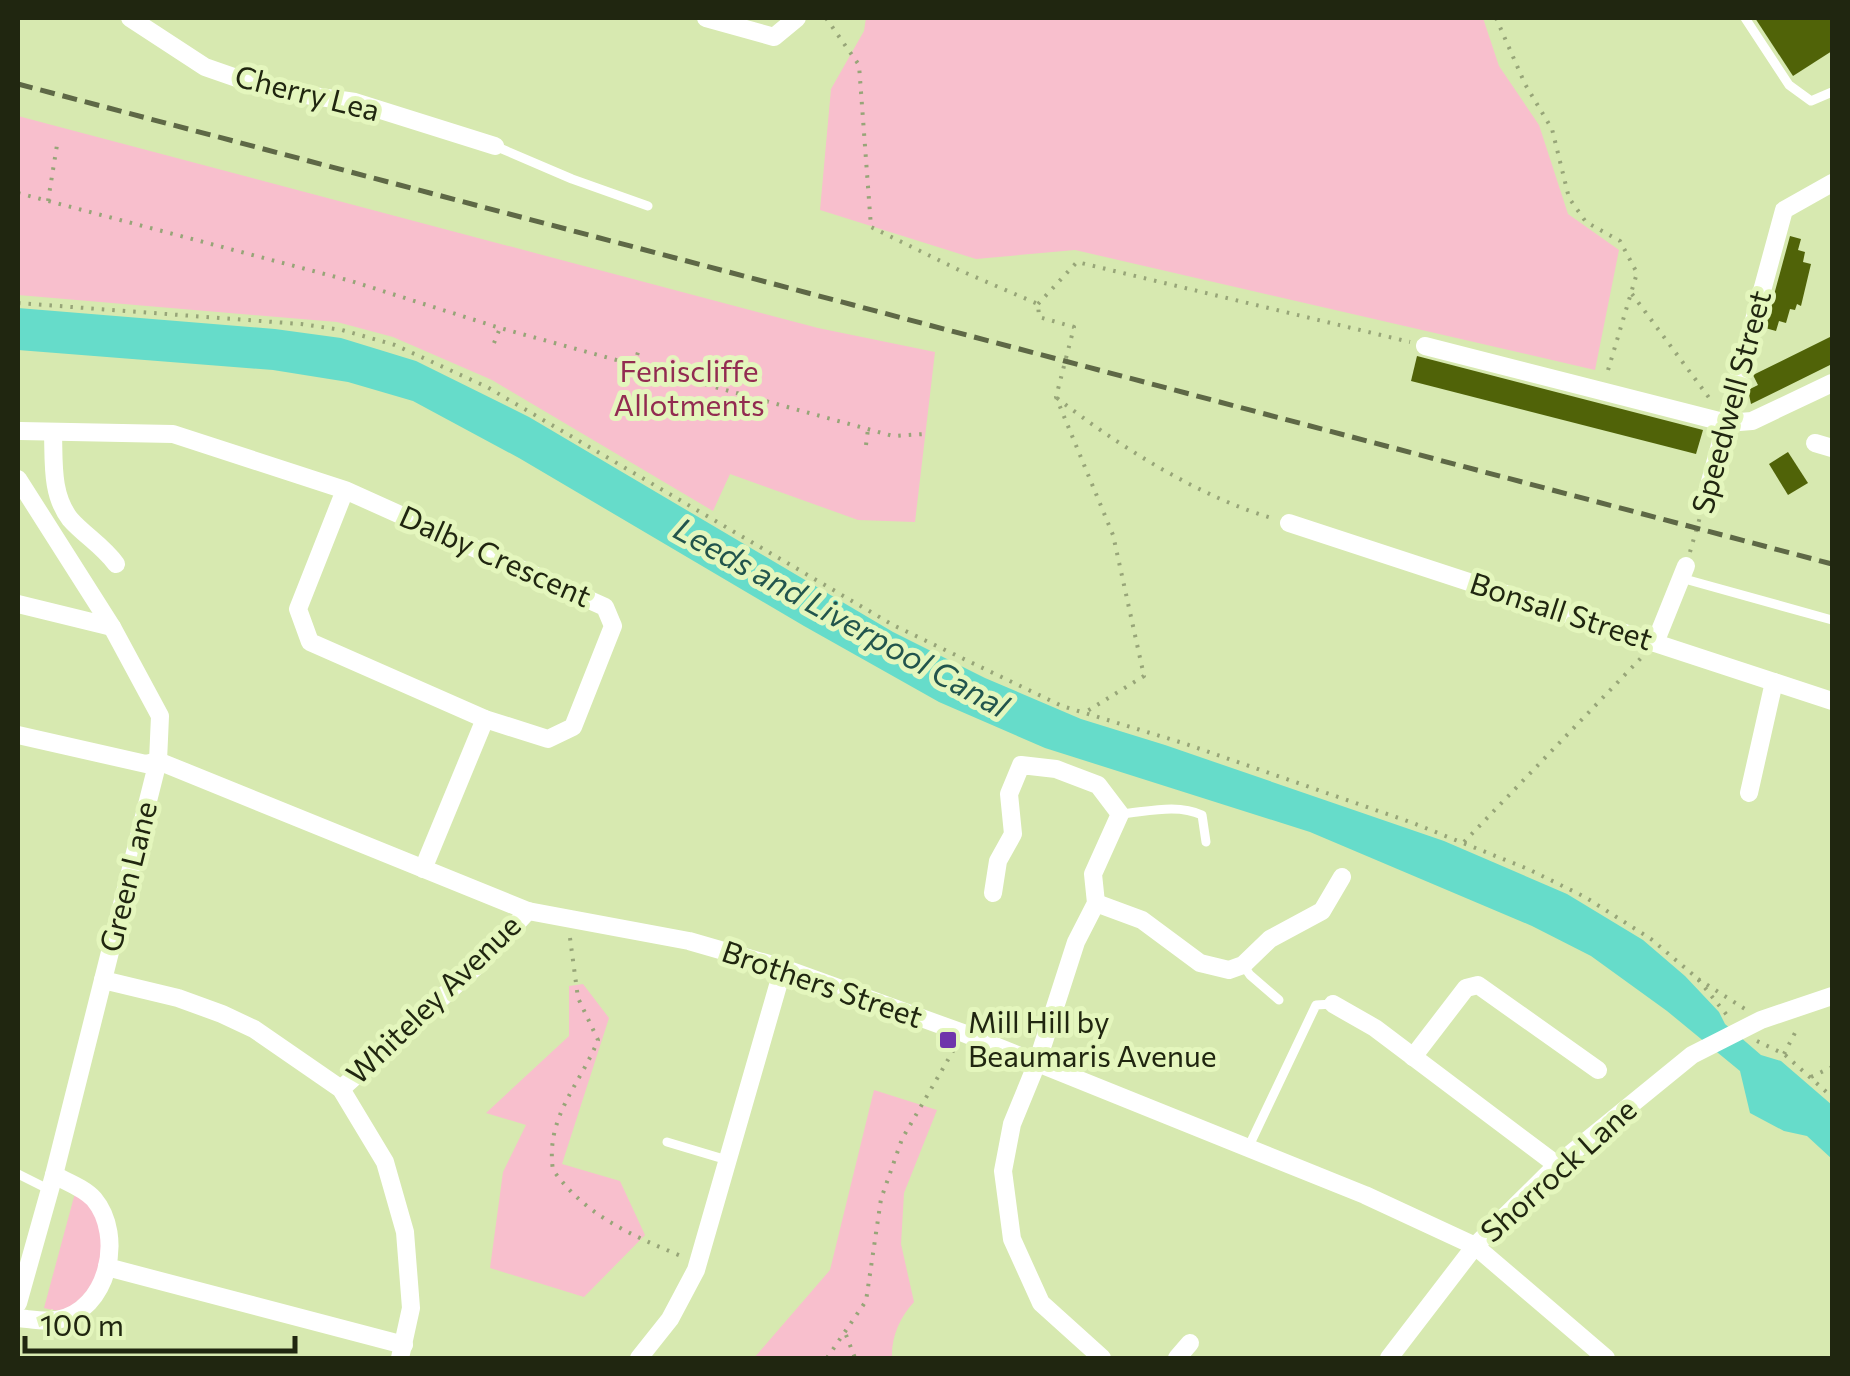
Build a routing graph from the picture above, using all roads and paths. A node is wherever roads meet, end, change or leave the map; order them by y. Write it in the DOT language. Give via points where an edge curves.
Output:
graph roads {
  1 [pos="130,18"];
  2 [pos="706,18"];
  3 [pos="798,18"];
  4 [pos="826,18"];
  5 [pos="1496,18"];
  6 [pos="1745,18"];
  7 [pos="1832,92"];
  8 [pos="57,145"];
  9 [pos="495,146"];
  10 [pos="1832,183"];
  11 [pos="18,193"];
  12 [pos="48,201"];
  13 [pos="648,206"];
  14 [pos="1630,292"];
  15 [pos="18,302"];
  16 [pos="1038,304"];
  17 [pos="500,328"];
  18 [pos="494,343"];
  19 [pos="1425,346"];
  20 [pos="639,349"];
  21 [pos="634,365"];
  22 [pos="1832,382"];
  23 [pos="1602,391"];
  24 [pos="1056,398"];
  25 [pos="1727,423"];
  26 [pos="868,430"];
  27 [pos="20,431"];
  28 [pos="53,434"];
  29 [pos="925,434"];
  30 [pos="866,446"];
  31 [pos="18,482"];
  32 [pos="346,490"];
  33 [pos="1708,490"];
  34 [pos="1289,524"];
  35 [pos="116,564"];
  36 [pos="1684,572"];
  37 [pos="18,604"];
  38 [pos="1832,620"];
  39 [pos="112,627"];
  40 [pos="1656,644"];
  41 [pos="1774,682"];
  42 [pos="1832,702"];
  43 [pos="1083,714"];
  44 [pos="485,720"];
  45 [pos="18,735"];
  46 [pos="158,761"];
  47 [pos="1750,793"];
  48 [pos="1120,814"];
  49 [pos="1206,842"];
  50 [pos="1464,842"];
  51 [pos="424,869"];
  52 [pos="1342,877"];
  53 [pos="993,893"];
  54 [pos="1096,903"];
  55 [pos="528,911"];
  56 [pos="569,918"];
  57 [pos="1244,965"];
  58 [pos="783,968"];
  59 [pos="1697,978"];
  60 [pos="103,980"];
  61 [pos="1832,996"];
  62 [pos="1279,1000"];
  63 [pos="1333,1004"];
  64 [pos="1810,1004"];
  65 [pos="1725,1012"];
  66 [pos="1731,1020"];
  67 [pos="1757,1029"];
  68 [pos="963,1033"];
  69 [pos="1784,1054"];
  70 [pos="1413,1056"];
  71 [pos="1037,1063"];
  72 [pos="1832,1067"];
  73 [pos="1598,1070"];
  74 [pos="1810,1077"];
  75 [pos="341,1089"];
  76 [pos="1832,1097"];
  77 [pos="667,1142"];
  78 [pos="1248,1148"];
  79 [pos="728,1160"];
  80 [pos="1557,1165"];
  81 [pos="18,1174"];
  82 [pos="52,1183"];
  83 [pos="1475,1246"];
  84 [pos="698,1262"];
  85 [pos="107,1267"];
  86 [pos="18,1303"];
  87 [pos="18,1318"];
  88 [pos="845,1332"];
  89 [pos="1190,1343"];
  90 [pos="402,1352"];
  91 [pos="639,1358"];
  92 [pos="827,1358"];
  93 [pos="855,1358"];
  94 [pos="1102,1358"];
  95 [pos="1176,1358"];
  96 [pos="1390,1358"];
  97 [pos="1606,1358"];
  1 -- 9 [label="street, Cherry Lea" via="222,73 271,90 355,102"];
  2 -- 3 [label="street" via="774,37"];
  4 -- 16 [label="path" via="859,65 871,227"];
  5 -- 14 [label="path" via="1552,129 1569,198 1586,222 1620,240 1637,273"];
  6 -- 7 [label="lane" via="1789,86 1810,101"];
  8 -- 12 [label="path"];
  9 -- 13 [label="lane"];
  10 -- 25 [label="street, Speedwell Street" via="1784,210"];
  11 -- 12 [label="path"];
  12 -- 17 [label="path" via="352,281"];
  14 -- 23 [label="path"];
  14 -- 25 [label="path"];
  15 -- 43 [label="path" via="301,324 416,353 537,414 894,626"];
  16 -- 19 [label="path" via="1077,262"];
  16 -- 24 [label="path" via="1039,317 1074,327"];
  17 -- 18 [label="path"];
  17 -- 21 [label="path"];
  19 -- 23 [label="street"];
  20 -- 21 [label="path"];
  21 -- 26 [label="path"];
  22 -- 25 [label="street" via="1752,422"];
  23 -- 25 [label="street"];
  24 -- 34 [label="path" via="1098,430 1235,508"];
  24 -- 43 [label="path" via="1113,535 1144,676"];
  25 -- 33 [label="street, Speedwell Street"];
  26 -- 29 [label="path"];
  26 -- 30 [label="path"];
  27 -- 28 [label="street, Dalby Crescent"];
  28 -- 32 [label="street, Dalby Crescent" via="173,434"];
  28 -- 35 [label="street" via="55,488 70,518"];
  31 -- 39 [label="street, Green Lane"];
  32 -- 44 [label="street, Dalby Crescent" via="298,608 310,642"];
  32 -- 44 [label="street, Dalby Crescent" via="604,607 613,626 573,727 548,739"];
  33 -- 36 [label="path, Speedwell Street"];
  34 -- 40 [label="street, Bonsall Street"];
  36 -- 38 [label="lane"];
  36 -- 40 [label="street"];
  37 -- 39 [label="street"];
  39 -- 46 [label="street, Green Lane" via="160,716"];
  40 -- 41 [label="street, Bonsall Street"];
  40 -- 50 [label="path"];
  41 -- 42 [label="street, Bonsall Street"];
  41 -- 47 [label="street"];
  43 -- 50 [label="path"];
  44 -- 51 [label="street"];
  45 -- 46 [label="street, Brothers Street" via="146,764"];
  46 -- 51 [label="street, Brothers Street"];
  46 -- 60 [label="street, Green Lane"];
  48 -- 49 [label="lane" via="1194,811 1202,815"];
  48 -- 53 [label="street" via="1098,785 1056,769 1021,766 1009,794 1013,834 998,861"];
  48 -- 54 [label="street" via="1093,874"];
  50 -- 59 [label="path" via="1585,897"];
  51 -- 55 [label="street, Brothers Street"];
  52 -- 57 [label="street" via="1322,911 1270,939"];
  54 -- 57 [label="street" via="1142,920 1200,963 1229,970"];
  54 -- 71 [label="street" via="1076,942"];
  55 -- 56 [label="street, Brothers Street"];
  55 -- 75 [label="street, Whiteley Avenue"];
  56 -- 58 [label="street, Brothers Street" via="688,940"];
  56 -- 84 [label="path" via="578,998 598,1040 556,1118 552,1170 619,1230"];
  57 -- 62 [label="lane"];
  58 -- 68 [label="street, Brothers Street"];
  58 -- 79 [label="street"];
  59 -- 65 [label="path"];
  59 -- 65 [label="path" via="1727,997"];
  60 -- 75 [label="street" via="222,1014"];
  60 -- 82 [label="street, Green Lane"];
  61 -- 64 [label="street"];
  63 -- 70 [label="street"];
  63 -- 78 [label="lane" via="1316,1004"];
  64 -- 67 [label="street, Shorrock Lane"];
  64 -- 69 [label="path"];
  65 -- 66 [label="path"];
  67 -- 69 [label="path" via="1763,1047"];
  67 -- 80 [label="street, Shorrock Lane" via="1692,1055"];
  68 -- 71 [label="street, Brothers Street"];
  68 -- 88 [label="path" via="902,1139 881,1199 866,1301"];
  69 -- 74 [label="path"];
  70 -- 73 [label="street" via="1466,988 1478,984"];
  70 -- 80 [label="street"];
  71 -- 78 [label="street, Brothers Street"];
  71 -- 94 [label="street" via="1012,1124 1004,1171 1012,1239 1041,1303"];
  72 -- 74 [label="path"];
  74 -- 76 [label="path"];
  75 -- 90 [label="street" via="385,1162 405,1232 412,1308"];
  77 -- 79 [label="lane"];
  78 -- 83 [label="street, Brothers Street"];
  79 -- 84 [label="street"];
  80 -- 83 [label="street, Shorrock Lane"];
  81 -- 82 [label="lane"];
  82 -- 85 [label="street" via="92,1196 110,1228"];
  82 -- 86 [label="street, Green Lane"];
  83 -- 96 [label="street, Shorrock Lane"];
  83 -- 97 [label="street, Brothers Street"];
  84 -- 91 [label="street" via="670,1320"];
  85 -- 87 [label="street" via="95,1296 74,1313 58,1320"];
  85 -- 90 [label="street"];
  88 -- 92 [label="path"];
  88 -- 93 [label="path"];
  89 -- 95 [label="street"];
}
